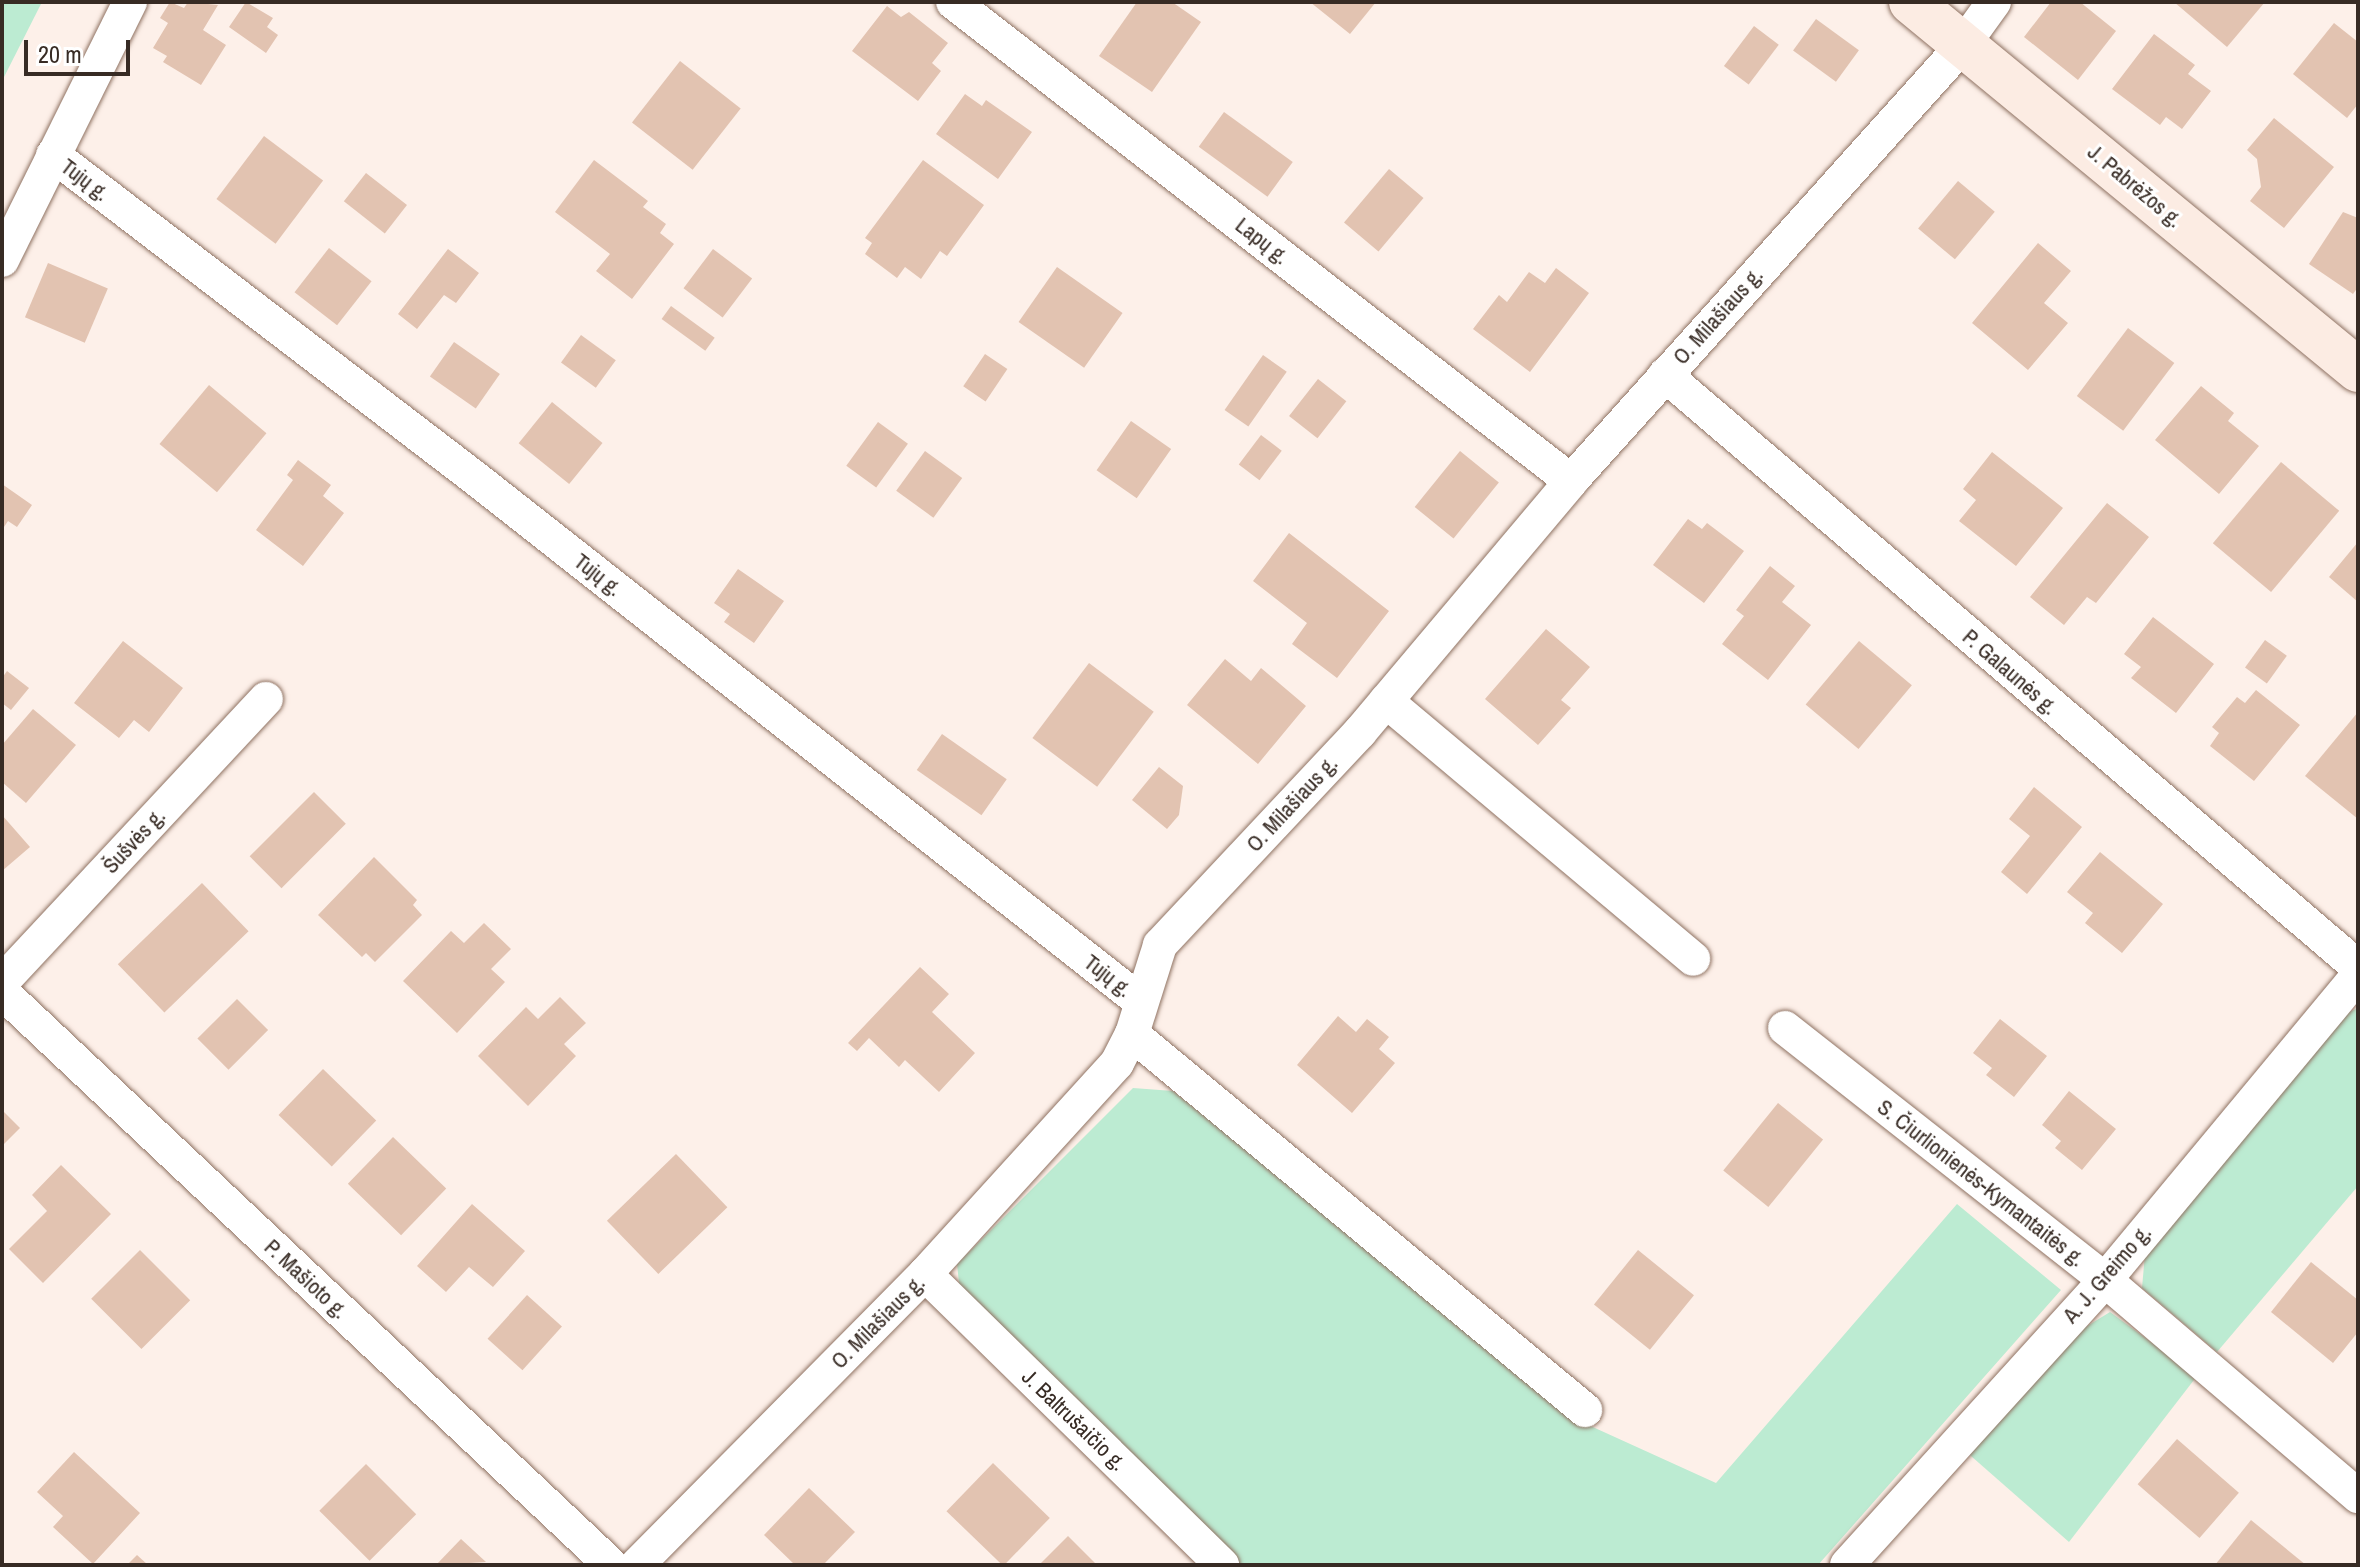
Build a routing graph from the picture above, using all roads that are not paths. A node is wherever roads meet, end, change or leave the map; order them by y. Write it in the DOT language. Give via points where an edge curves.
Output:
graph roads {
  1 [pos="130,2"];
  2 [pos="953,2"];
  3 [pos="1911,2"];
  4 [pos="1994,2"];
  5 [pos="1963,45"];
  6 [pos="53,155"];
  7 [pos="2,260"];
  8 [pos="2358,370"];
  9 [pos="1665,375"];
  10 [pos="1571,481"];
  11 [pos="266,699"];
  12 [pos="1386,701"];
  13 [pos="1693,959"];
  14 [pos="2358,967"];
  15 [pos="2358,975"];
  16 [pos="2,982"];
  17 [pos="2,992"];
  18 [pos="1140,1001"];
  19 [pos="1785,1028"];
  20 [pos="1132,1034"];
  21 [pos="925,1274"];
  22 [pos="2105,1280"];
  23 [pos="1585,1410"];
  24 [pos="2358,1496"];
  25 [pos="611,1565"];
  26 [pos="637,1565"];
  27 [pos="1222,1565"];
  28 [pos="1847,1565"];
  1 -- 6 [label="street"];
  2 -- 10 [label="street, Lapų g."];
  3 -- 5 [label="street, J. Pabrėžos g."];
  4 -- 5 [label="street, O. Milašiaus g."];
  5 -- 8 [label="street, J. Pabrėžos g."];
  5 -- 9 [label="street, O. Milašiaus g."];
  6 -- 7 [label="street"];
  6 -- 18 [label="street, Tujų g."];
  9 -- 10 [label="street, O. Milašiaus g."];
  9 -- 14 [label="street, P. Galaunės g."];
  10 -- 12 [label="street, O. Milašiaus g."];
  11 -- 16 [label="street, Šušvės g."];
  12 -- 13 [label="street"];
  12 -- 18 [label="street, O. Milašiaus g." via="1160,945"];
  15 -- 22 [label="street, A. J. Greimo g."];
  17 -- 25 [label="street, P. Mašioto g."];
  18 -- 20 [label="street, O. Milašiaus g."];
  19 -- 22 [label="street, S. Čiurlionienės-Kymantaitės g."];
  20 -- 21 [label="street, O. Milašiaus g." via="1117,1063"];
  20 -- 23 [label="street"];
  21 -- 26 [label="street, O. Milašiaus g."];
  21 -- 27 [label="street, J. Baltrušaičio g."];
  22 -- 24 [label="street, S. Čiurlionienės-Kymantaitės g."];
  22 -- 28 [label="street, A. J. Greimo g."];
}
